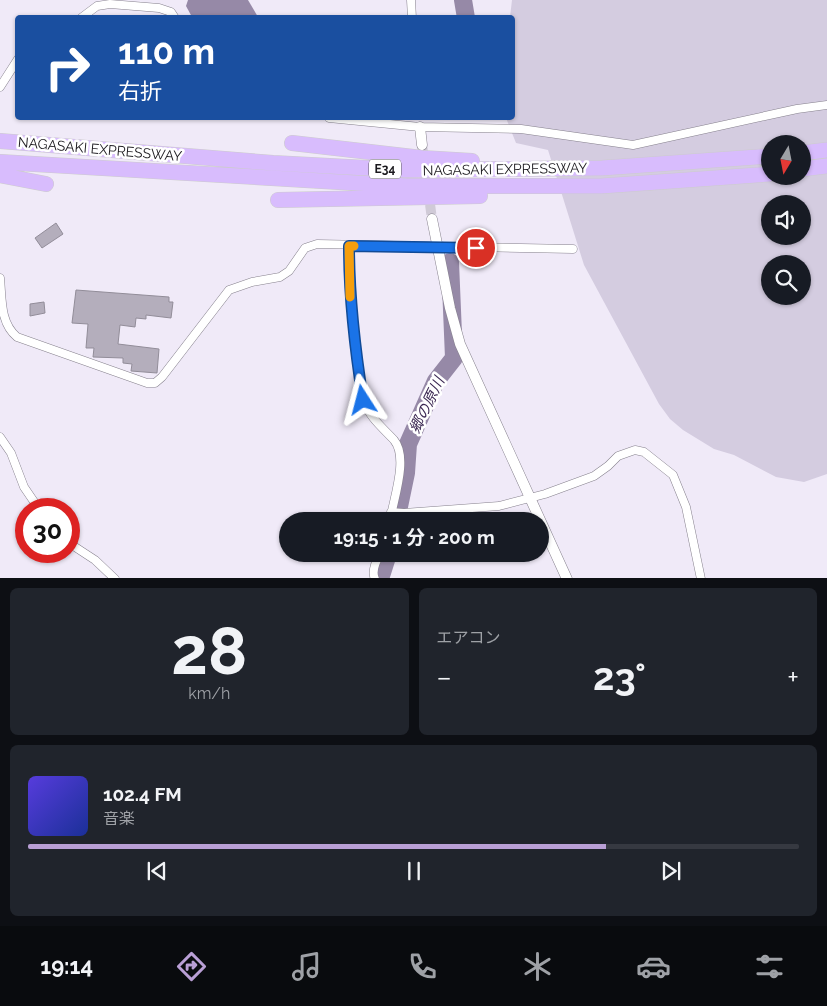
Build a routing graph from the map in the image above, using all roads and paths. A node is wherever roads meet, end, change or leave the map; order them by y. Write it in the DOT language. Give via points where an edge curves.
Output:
graph roads {
  1 [pos="411,0"];
  2 [pos="85,15"];
  3 [pos="174,15"];
  4 [pos="412,15"];
  5 [pos="15,64"];
  6 [pos="0,87"];
  7 [pos="827,105"];
  8 [pos="374,120"];
  9 [pos="420,122"];
  10 [pos="0,141"];
  11 [pos="292,143"];
  12 [pos="422,145"];
  13 [pos="827,150"];
  14 [pos="811,152"];
  15 [pos="761,157"];
  16 [pos="0,162"];
  17 [pos="827,166"];
  18 [pos="527,169"];
  19 [pos="811,169"];
  20 [pos="0,175"];
  21 [pos="761,175"];
  22 [pos="46,184"];
  23 [pos="601,186"];
  24 [pos="278,200"];
  25 [pos="432,219"];
  26 [pos="349,246"];
  27 [pos="437,248"];
  28 [pos="573,249"];
  29 [pos="0,278"];
  30 [pos="0,437"];
  31 [pos="530,497"];
  32 [pos="32,498"];
  33 [pos="391,512"];
  34 [pos="418,512"];
  35 [pos="80,550"];
  36 [pos="376,562"];
  37 [pos="114,578"];
  38 [pos="375,578"];
  39 [pos="568,578"];
  40 [pos="701,578"];
  1 -- 4 [label="street"];
  2 -- 3 [label="street" via="97,6 110,4 159,8"];
  5 -- 6 [label="street"];
  7 -- 9 [label="street" via="633,144 521,129"];
  8 -- 9 [label="street"];
  9 -- 12 [label="street"];
  10 -- 18 [label="highway, NAGASAKI EXPRESSWAY / E34" via="311,166 405,170"];
  11 -- 18 [label="highway"];
  13 -- 14 [label="highway"];
  15 -- 18 [label="highway, NAGASAKI EXPRESSWAY / E34" via="602,168"];
  16 -- 23 [label="highway, NAGASAKI EXPRESSWAY / E34" via="406,186"];
  17 -- 19 [label="highway"];
  20 -- 22 [label="highway"];
  21 -- 23 [label="highway, NAGASAKI EXPRESSWAY / E34"];
  23 -- 24 [label="highway" via="502,196"];
  25 -- 27 [label="street"];
  26 -- 27 [label="street"];
  26 -- 29 [label="street" via="317,244 305,248 289,271 280,277 229,290 155,383 17,337 5,322"];
  26 -- 33 [label="street" via="353,328 363,400 368,412 400,451 400,472"];
  27 -- 28 [label="street"];
  27 -- 31 [label="street" via="460,344"];
  30 -- 32 [label="street"];
  31 -- 34 [label="street" via="499,506"];
  31 -- 39 [label="street"];
  31 -- 40 [label="street" via="594,476 618,456 635,450 644,452 673,475 686,507"];
  35 -- 37 [label="street"];
  36 -- 38 [label="street"];
}
